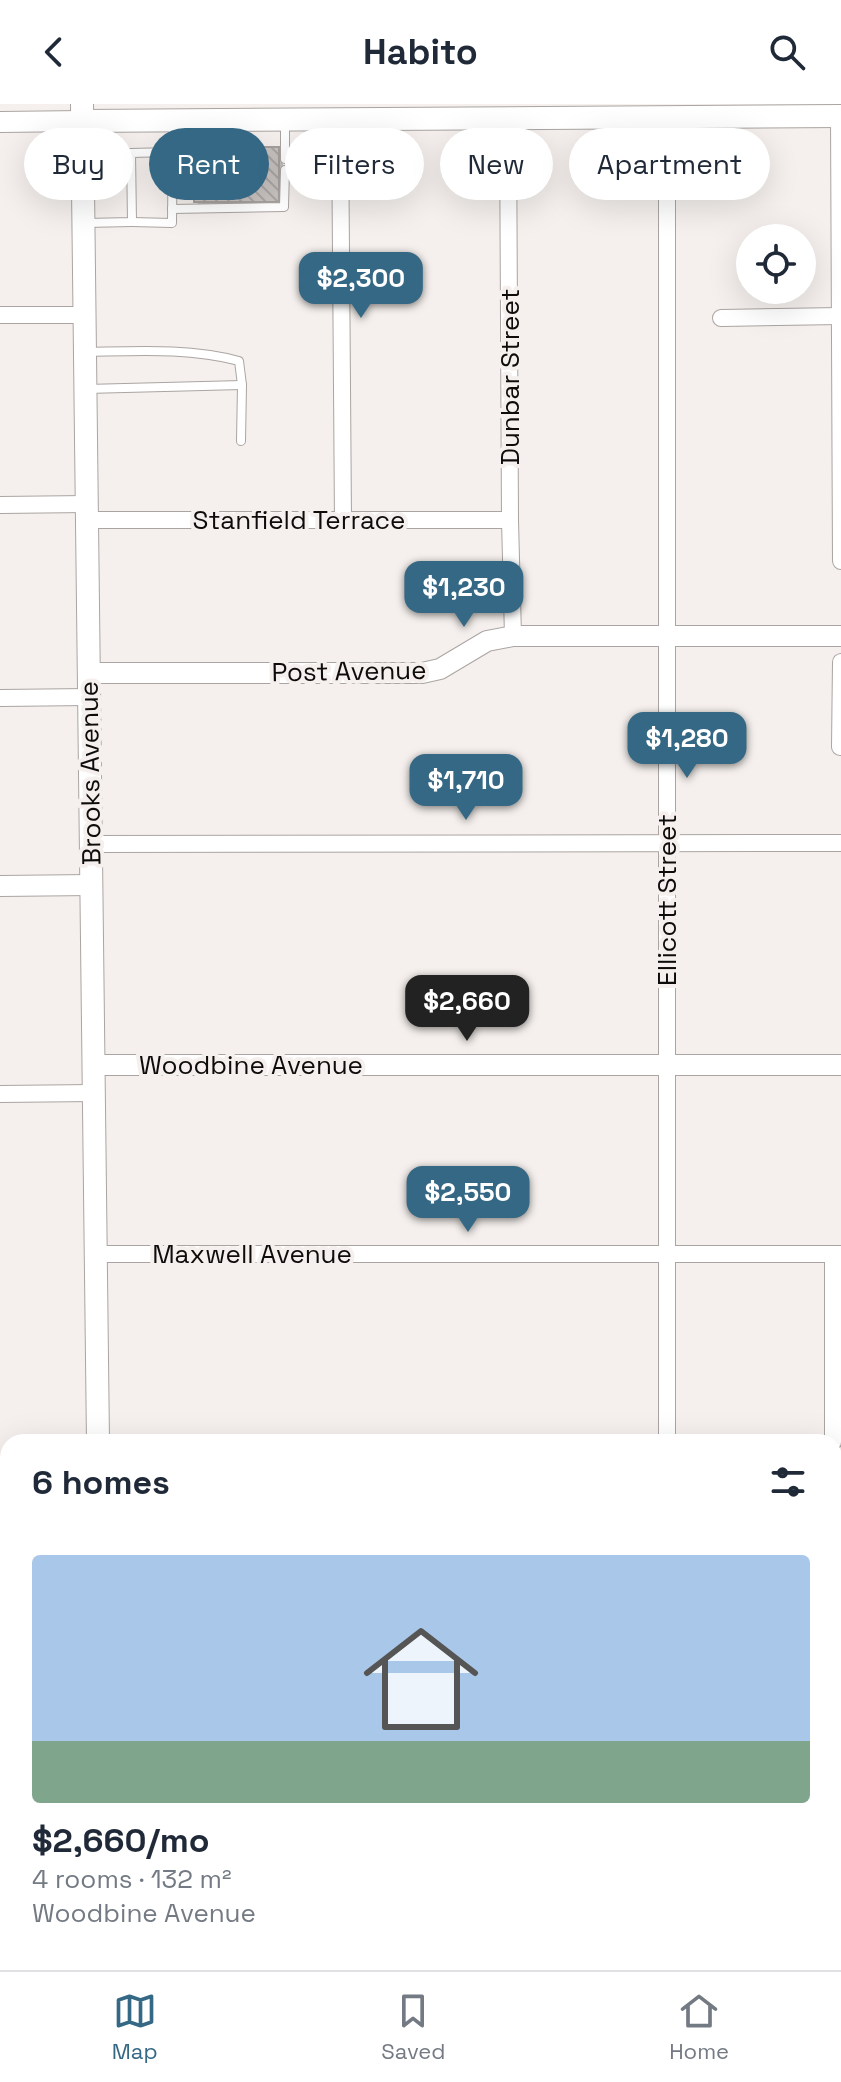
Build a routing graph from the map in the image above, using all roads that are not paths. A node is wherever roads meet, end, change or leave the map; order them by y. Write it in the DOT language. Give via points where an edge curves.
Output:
graph roads {
  1 [pos="598,110"];
  2 [pos="767,110"];
  3 [pos="428,111"];
  4 [pos="558,111"];
  5 [pos="82,112"];
  6 [pos="259,112"];
  7 [pos="840,116"];
  8 [pos="667,117"];
  9 [pos="508,118"];
  10 [pos="173,120"];
  11 [pos="285,120"];
  12 [pos="340,120"];
  13 [pos="0,122"];
  14 [pos="173,128"];
  15 [pos="285,128"];
  16 [pos="149,153"];
  17 [pos="285,170"];
  18 [pos="172,200"];
  19 [pos="172,209"];
  20 [pos="132,222"];
  21 [pos="84,223"];
  22 [pos="0,315"];
  23 [pos="85,315"];
  24 [pos="840,316"];
  25 [pos="721,318"];
  26 [pos="85,352"];
  27 [pos="242,385"];
  28 [pos="86,389"];
  29 [pos="241,441"];
  30 [pos="0,505"];
  31 [pos="87,512"];
  32 [pos="343,520"];
  33 [pos="510,520"];
  34 [pos="841,561"];
  35 [pos="513,636"];
  36 [pos="667,636"];
  37 [pos="841,636"];
  38 [pos="841,662"];
  39 [pos="89,673"];
  40 [pos="89,697"];
  41 [pos="0,698"];
  42 [pos="840,747"];
  43 [pos="667,841"];
  44 [pos="841,843"];
  45 [pos="91,844"];
  46 [pos="92,885"];
  47 [pos="0,886"];
  48 [pos="94,1065"];
  49 [pos="667,1065"];
  50 [pos="841,1065"];
  51 [pos="94,1093"];
  52 [pos="0,1094"];
  53 [pos="96,1254"];
  54 [pos="667,1254"];
  55 [pos="837,1254"];
  56 [pos="98,1434"];
  57 [pos="667,1434"];
  58 [pos="833,1434"];
  1 -- 4 [label="main road"];
  1 -- 8 [label="main road"];
  2 -- 7 [label="main road"];
  2 -- 8 [label="main road"];
  3 -- 9 [label="main road"];
  3 -- 12 [label="main road"];
  4 -- 9 [label="main road"];
  5 -- 10 [label="main road"];
  5 -- 13 [label="street"];
  5 -- 21 [label="main road, Brooks Avenue"];
  6 -- 10 [label="main road"];
  6 -- 11 [label="main road"];
  7 -- 24 [label="street"];
  8 -- 36 [label="street, Ellicott Street"];
  9 -- 33 [label="street, Dunbar Street"];
  10 -- 14 [label="lane"];
  11 -- 12 [label="main road"];
  11 -- 15 [label="lane"];
  12 -- 32 [label="street"];
  16 -- 20 [label="lane" via="131,153"];
  17 -- 19 [label="lane" via="284,207"];
  18 -- 19 [label="lane"];
  19 -- 20 [label="lane" via="172,223"];
  20 -- 21 [label="lane"];
  21 -- 23 [label="main road, Brooks Avenue"];
  22 -- 23 [label="street"];
  23 -- 26 [label="main road, Brooks Avenue"];
  24 -- 25 [label="street"];
  24 -- 34 [label="street"];
  26 -- 27 [label="lane" via="213,354 239,361"];
  26 -- 28 [label="main road, Brooks Avenue"];
  27 -- 28 [label="lane"];
  27 -- 29 [label="lane"];
  28 -- 31 [label="main road, Brooks Avenue"];
  30 -- 31 [label="street, Stanfield Terrace"];
  31 -- 32 [label="street, Stanfield Terrace"];
  31 -- 39 [label="main road, Brooks Avenue"];
  32 -- 33 [label="street, Stanfield Terrace"];
  33 -- 35 [label="street, Dunbar Street"];
  35 -- 36 [label="street, Post Avenue"];
  35 -- 39 [label="street, Post Avenue" via="487,641 440,669 422,673"];
  36 -- 37 [label="street, Post Avenue"];
  36 -- 43 [label="street, Ellicott Street"];
  38 -- 42 [label="street"];
  39 -- 40 [label="main road, Brooks Avenue"];
  40 -- 41 [label="street"];
  40 -- 45 [label="main road, Brooks Avenue"];
  43 -- 44 [label="street"];
  43 -- 45 [label="street"];
  43 -- 49 [label="street, Ellicott Street"];
  45 -- 46 [label="main road, Brooks Avenue"];
  46 -- 47 [label="street"];
  46 -- 48 [label="main road, Brooks Avenue"];
  48 -- 49 [label="street, Woodbine Avenue"];
  48 -- 51 [label="main road, Brooks Avenue"];
  49 -- 50 [label="street, Woodbine Avenue"];
  49 -- 54 [label="street, Ellicott Street"];
  51 -- 52 [label="street"];
  51 -- 53 [label="main road, Brooks Avenue"];
  53 -- 54 [label="street, Maxwell Avenue"];
  53 -- 56 [label="main road, Brooks Avenue"];
  54 -- 55 [label="street, Maxwell Avenue"];
  54 -- 57 [label="street, Ellicott Street"];
  55 -- 58 [label="street"];
}
